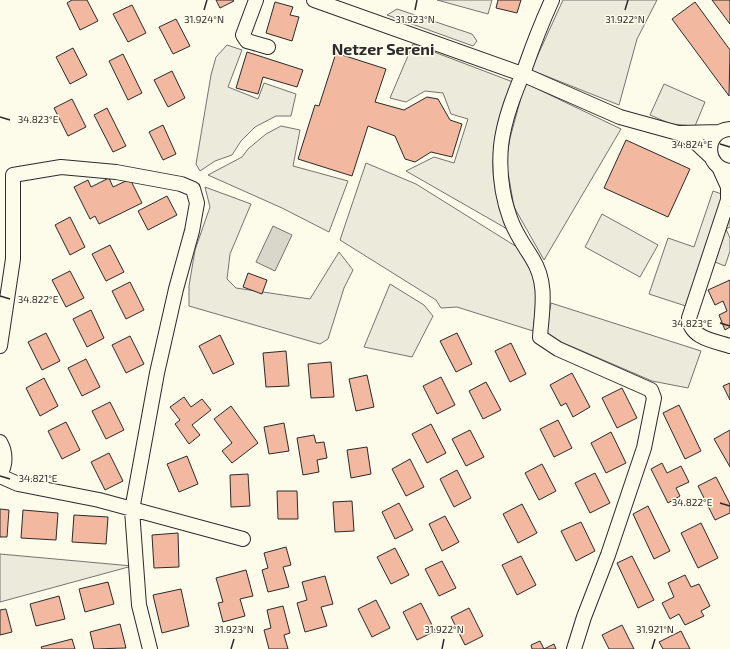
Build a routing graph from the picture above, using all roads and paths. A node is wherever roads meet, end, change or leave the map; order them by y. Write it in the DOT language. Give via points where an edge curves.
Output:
graph roads {
  1 [pos="256,0"];
  2 [pos="314,0"];
  3 [pos="552,0"];
  4 [pos="268,47"];
  5 [pos="522,74"];
  6 [pos="725,130"];
  7 [pos="678,133"];
  8 [pos="720,165"];
  9 [pos="729,197"];
  10 [pos="0,346"];
  11 [pos="730,346"];
  12 [pos="0,442"];
  13 [pos="0,475"];
  14 [pos="132,510"];
  15 [pos="243,539"];
  16 [pos="150,649"];
  17 [pos="574,649"];
  1 -- 4 [label="street" via="243,35 247,41"];
  2 -- 5 [label="street"];
  3 -- 5 [label="street"];
  5 -- 7 [label="street" via="620,117"];
  5 -- 17 [label="street" via="511,103 501,145 501,169 510,218 541,276 544,294 540,337 558,349 651,390 654,398 644,448"];
  6 -- 7 [label="street"];
  6 -- 8 [label="street" via="711,142"];
  7 -- 8 [label="street" via="692,140"];
  8 -- 9 [label="street"];
  9 -- 11 [label="street" via="689,318 689,326 693,332"];
  10 -- 14 [label="street" via="13,259 13,175 61,167 116,172 181,184 193,189 197,203 192,231 157,373"];
  12 -- 13 [label="street" via="5,459"];
  13 -- 14 [label="street" via="18,484 99,500"];
  14 -- 15 [label="street"];
  14 -- 16 [label="street" via="139,605"];
}
